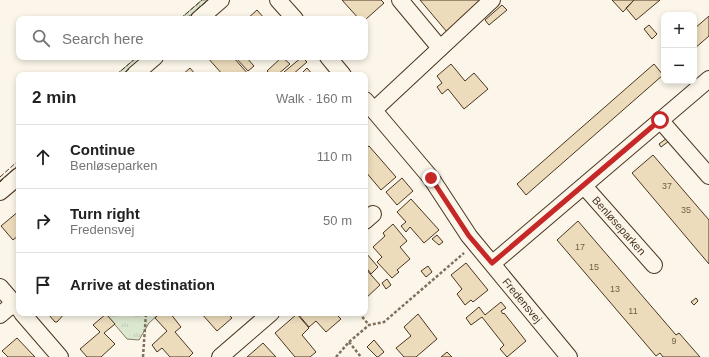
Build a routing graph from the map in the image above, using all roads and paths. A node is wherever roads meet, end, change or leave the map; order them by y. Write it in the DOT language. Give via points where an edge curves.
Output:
graph roads {
  1 [pos="221,0"];
  2 [pos="278,0"];
  3 [pos="400,0"];
  4 [pos="492,0"];
  5 [pos="202,16"];
  6 [pos="291,16"];
  7 [pos="440,48"];
  8 [pos="152,60"];
  9 [pos="330,60"];
  10 [pos="139,72"];
  11 [pos="340,72"];
  12 [pos="709,79"];
  13 [pos="369,105"];
  14 [pos="660,120"];
  15 [pos="709,176"];
  16 [pos="16,179"];
  17 [pos="584,186"];
  18 [pos="0,192"];
  19 [pos="476,244"];
  20 [pos="492,263"];
  21 [pos="654,266"];
  22 [pos="0,287"];
  23 [pos="16,307"];
  24 [pos="16,310"];
  25 [pos="0,314"];
  26 [pos="24,316"];
  27 [pos="146,316"];
  28 [pos="268,316"];
  29 [pos="362,316"];
  30 [pos="369,325"];
  31 [pos="349,342"];
  32 [pos="60,357"];
  33 [pos="143,357"];
  34 [pos="220,357"];
  35 [pos="336,357"];
  36 [pos="361,357"];
  37 [pos="570,357"];
  1 -- 5 [label="street"];
  2 -- 6 [label="street"];
  3 -- 7 [label="street"];
  4 -- 7 [label="street, Fredensvej"];
  7 -- 13 [label="street, Fredensvej"];
  8 -- 10 [label="street"];
  9 -- 11 [label="street"];
  12 -- 14 [label="street, Benløseparken"];
  13 -- 19 [label="street, Fredensvej" via="431,178"];
  14 -- 15 [label="street"];
  14 -- 17 [label="street, Benløseparken"];
  16 -- 18 [label="street"];
  17 -- 20 [label="street, Benløseparken"];
  17 -- 21 [label="street, Benløseparken"];
  19 -- 20 [label="street, Fredensvej"];
  19 -- 30 [label="path" via="384,322"];
  20 -- 37 [label="street, Fredensvej"];
  22 -- 23 [label="street"];
  24 -- 25 [label="street"];
  26 -- 32 [label="street"];
  27 -- 33 [label="path"];
  28 -- 34 [label="street"];
  29 -- 30 [label="path"];
  30 -- 31 [label="path"];
  31 -- 35 [label="path"];
  31 -- 36 [label="path"];
}
